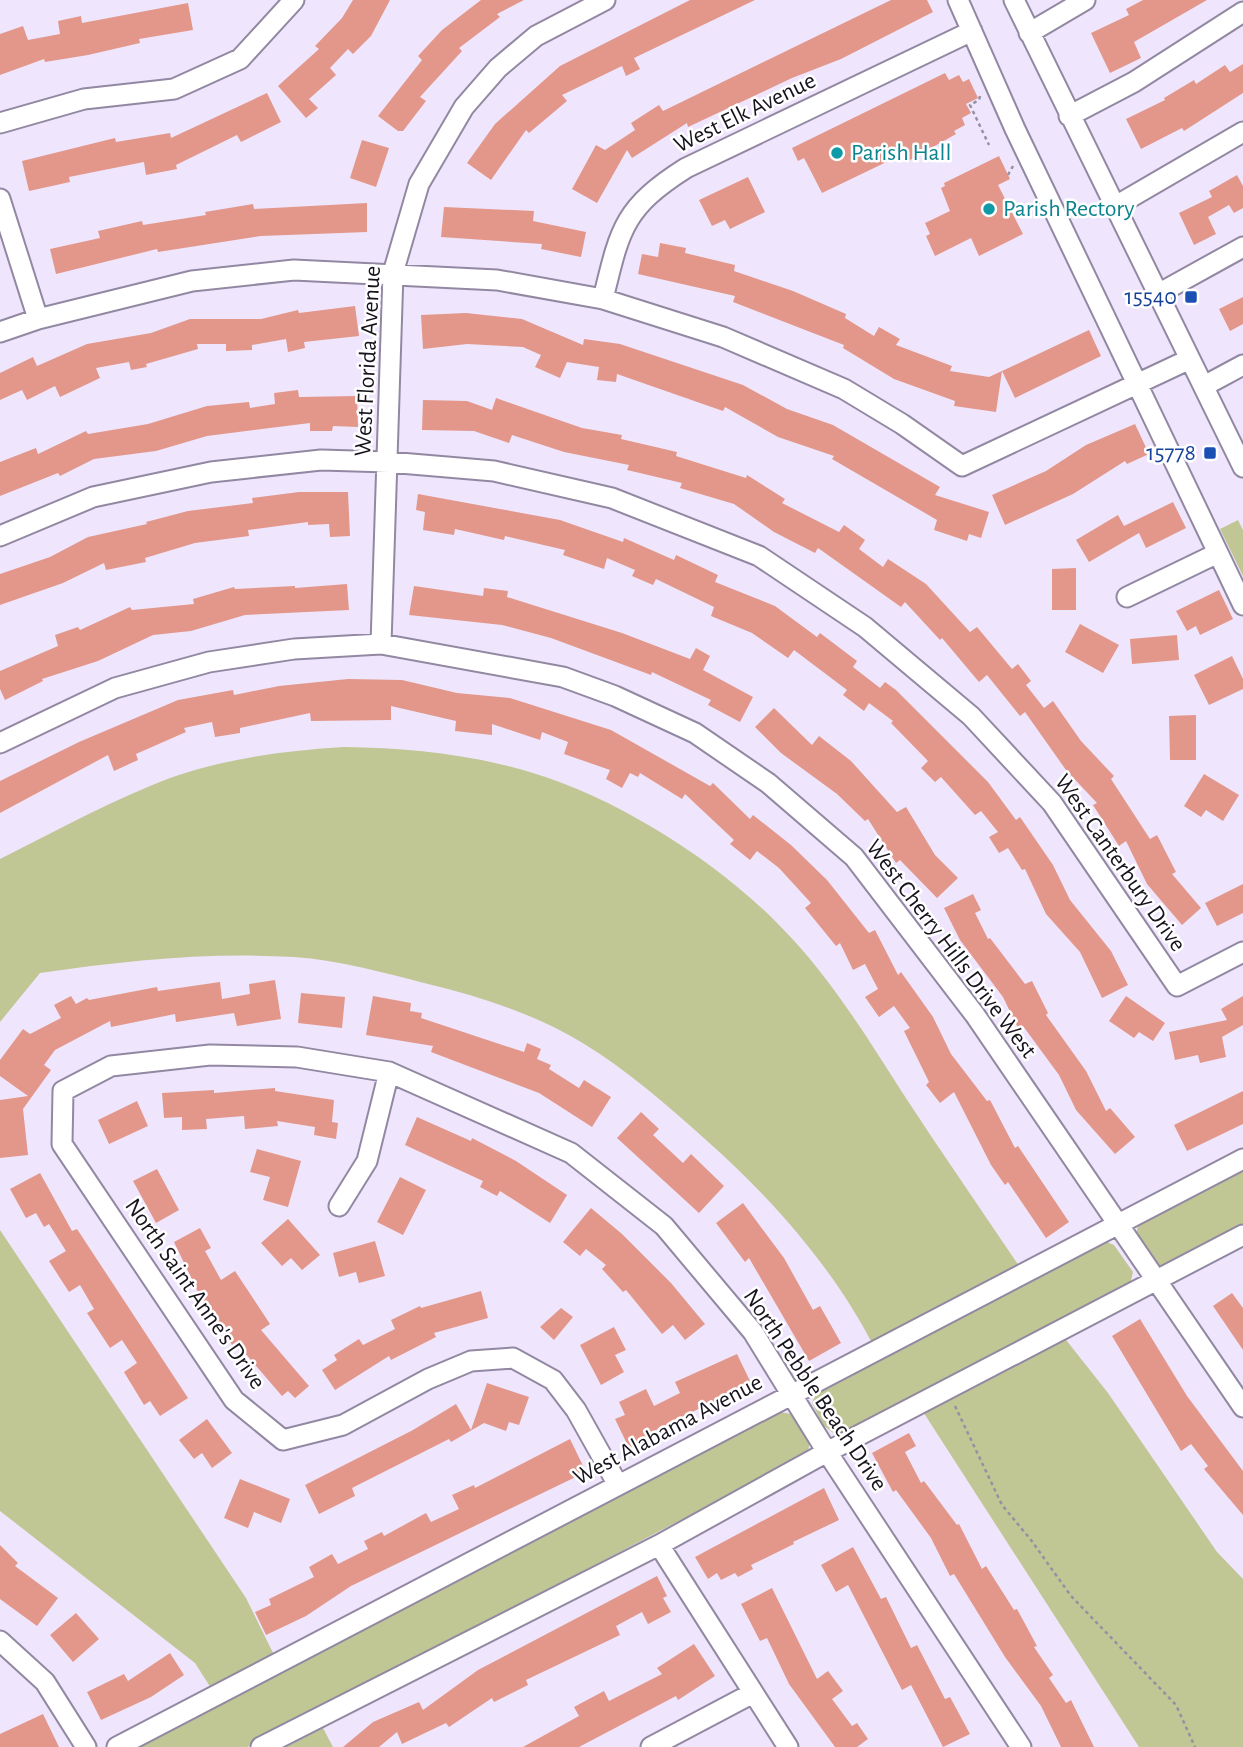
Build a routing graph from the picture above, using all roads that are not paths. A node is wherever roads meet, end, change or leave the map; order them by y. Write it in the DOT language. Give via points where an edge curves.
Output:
graph roads {
  1 [pos="294,0"];
  2 [pos="605,0"];
  3 [pos="958,0"];
  4 [pos="1014,0"];
  5 [pos="1085,0"];
  6 [pos="1243,12"];
  7 [pos="972,31"];
  8 [pos="1030,33"];
  9 [pos="1069,116"];
  10 [pos="0,123"];
  11 [pos="1243,132"];
  12 [pos="0,199"];
  13 [pos="1114,207"];
  14 [pos="1243,247"];
  15 [pos="393,272"];
  16 [pos="1158,293"];
  17 [pos="603,299"];
  18 [pos="38,319"];
  19 [pos="0,332"];
  20 [pos="1190,359"];
  21 [pos="1243,365"];
  22 [pos="1136,384"];
  23 [pos="1204,386"];
  24 [pos="388,462"];
  25 [pos="1243,467"];
  26 [pos="0,537"];
  27 [pos="1218,552"];
  28 [pos="1127,597"];
  29 [pos="1243,605"];
  30 [pos="380,644"];
  31 [pos="0,743"];
  32 [pos="1243,952"];
  33 [pos="390,1072"];
  34 [pos="63,1091"];
  35 [pos="1243,1159"];
  36 [pos="339,1206"];
  37 [pos="1116,1224"];
  38 [pos="1243,1235"];
  39 [pos="1155,1281"];
  40 [pos="790,1393"];
  41 [pos="1243,1407"];
  42 [pos="827,1452"];
  43 [pos="618,1485"];
  44 [pos="659,1545"];
  45 [pos="0,1641"];
  46 [pos="753,1693"];
  47 [pos="86,1747"];
  48 [pos="117,1747"];
  49 [pos="261,1747"];
  50 [pos="651,1747"];
  51 [pos="788,1747"];
  52 [pos="1021,1747"];
  1 -- 10 [label="street" via="240,60 174,89 84,99"];
  2 -- 15 [label="street, West Florida Avenue" via="536,36 498,68 464,107 419,184"];
  3 -- 7 [label="street"];
  4 -- 8 [label="street"];
  5 -- 8 [label="street"];
  6 -- 9 [label="street" via="1134,82"];
  7 -- 17 [label="street, West Elk Avenue" via="686,168 656,187 618,238"];
  7 -- 22 [label="street"];
  8 -- 9 [label="street"];
  9 -- 13 [label="street"];
  11 -- 13 [label="street"];
  12 -- 18 [label="street"];
  13 -- 16 [label="street"];
  14 -- 16 [label="street"];
  15 -- 17 [label="street" via="496,280"];
  15 -- 18 [label="street" via="294,270 192,281"];
  15 -- 24 [label="street, West Florida Avenue"];
  16 -- 20 [label="street"];
  17 -- 22 [label="street" via="723,337 844,389 962,466"];
  18 -- 19 [label="street"];
  20 -- 22 [label="street"];
  20 -- 23 [label="street"];
  21 -- 23 [label="street"];
  22 -- 27 [label="street"];
  23 -- 25 [label="street"];
  24 -- 26 [label="street, West Canterbury Drive" via="321,460 211,472 93,496"];
  24 -- 30 [label="street, West Florida Avenue"];
  24 -- 32 [label="street, West Canterbury Drive" via="494,471 612,498 759,556 865,627 971,716 1052,803 1177,986"];
  27 -- 28 [label="street"];
  27 -- 29 [label="street"];
  30 -- 31 [label="street, West Cherry Hills Drive West" via="295,649 209,662 115,688"];
  30 -- 37 [label="street, West Cherry Hills Drive West" via="563,677 695,733 768,783 854,856 975,1015"];
  33 -- 34 [label="street, North Pebble Beach Drive" via="297,1057 211,1055 111,1066"];
  33 -- 36 [label="street" via="367,1161"];
  33 -- 40 [label="street, North Pebble Beach Drive" via="571,1153 664,1226 752,1332"];
  34 -- 43 [label="street, North Saint Anne's Drive" via="62,1144 234,1400 283,1440 343,1425 471,1361 513,1359 553,1380 576,1410"];
  35 -- 37 [label="street, West Alabama Avenue"];
  37 -- 39 [label="street, West Cherry Hills Drive West"];
  37 -- 40 [label="street, West Alabama Avenue"];
  38 -- 39 [label="street"];
  39 -- 41 [label="street, West Cherry Hills Drive West"];
  39 -- 42 [label="street"];
  40 -- 42 [label="street, North Pebble Beach Drive"];
  40 -- 43 [label="street, West Alabama Avenue"];
  42 -- 44 [label="street"];
  42 -- 52 [label="street, North Pebble Beach Drive"];
  43 -- 48 [label="street, West Alabama Avenue"];
  44 -- 46 [label="street"];
  44 -- 49 [label="street"];
  45 -- 47 [label="street" via="46,1682"];
  46 -- 50 [label="street"];
  46 -- 51 [label="street"];
}
